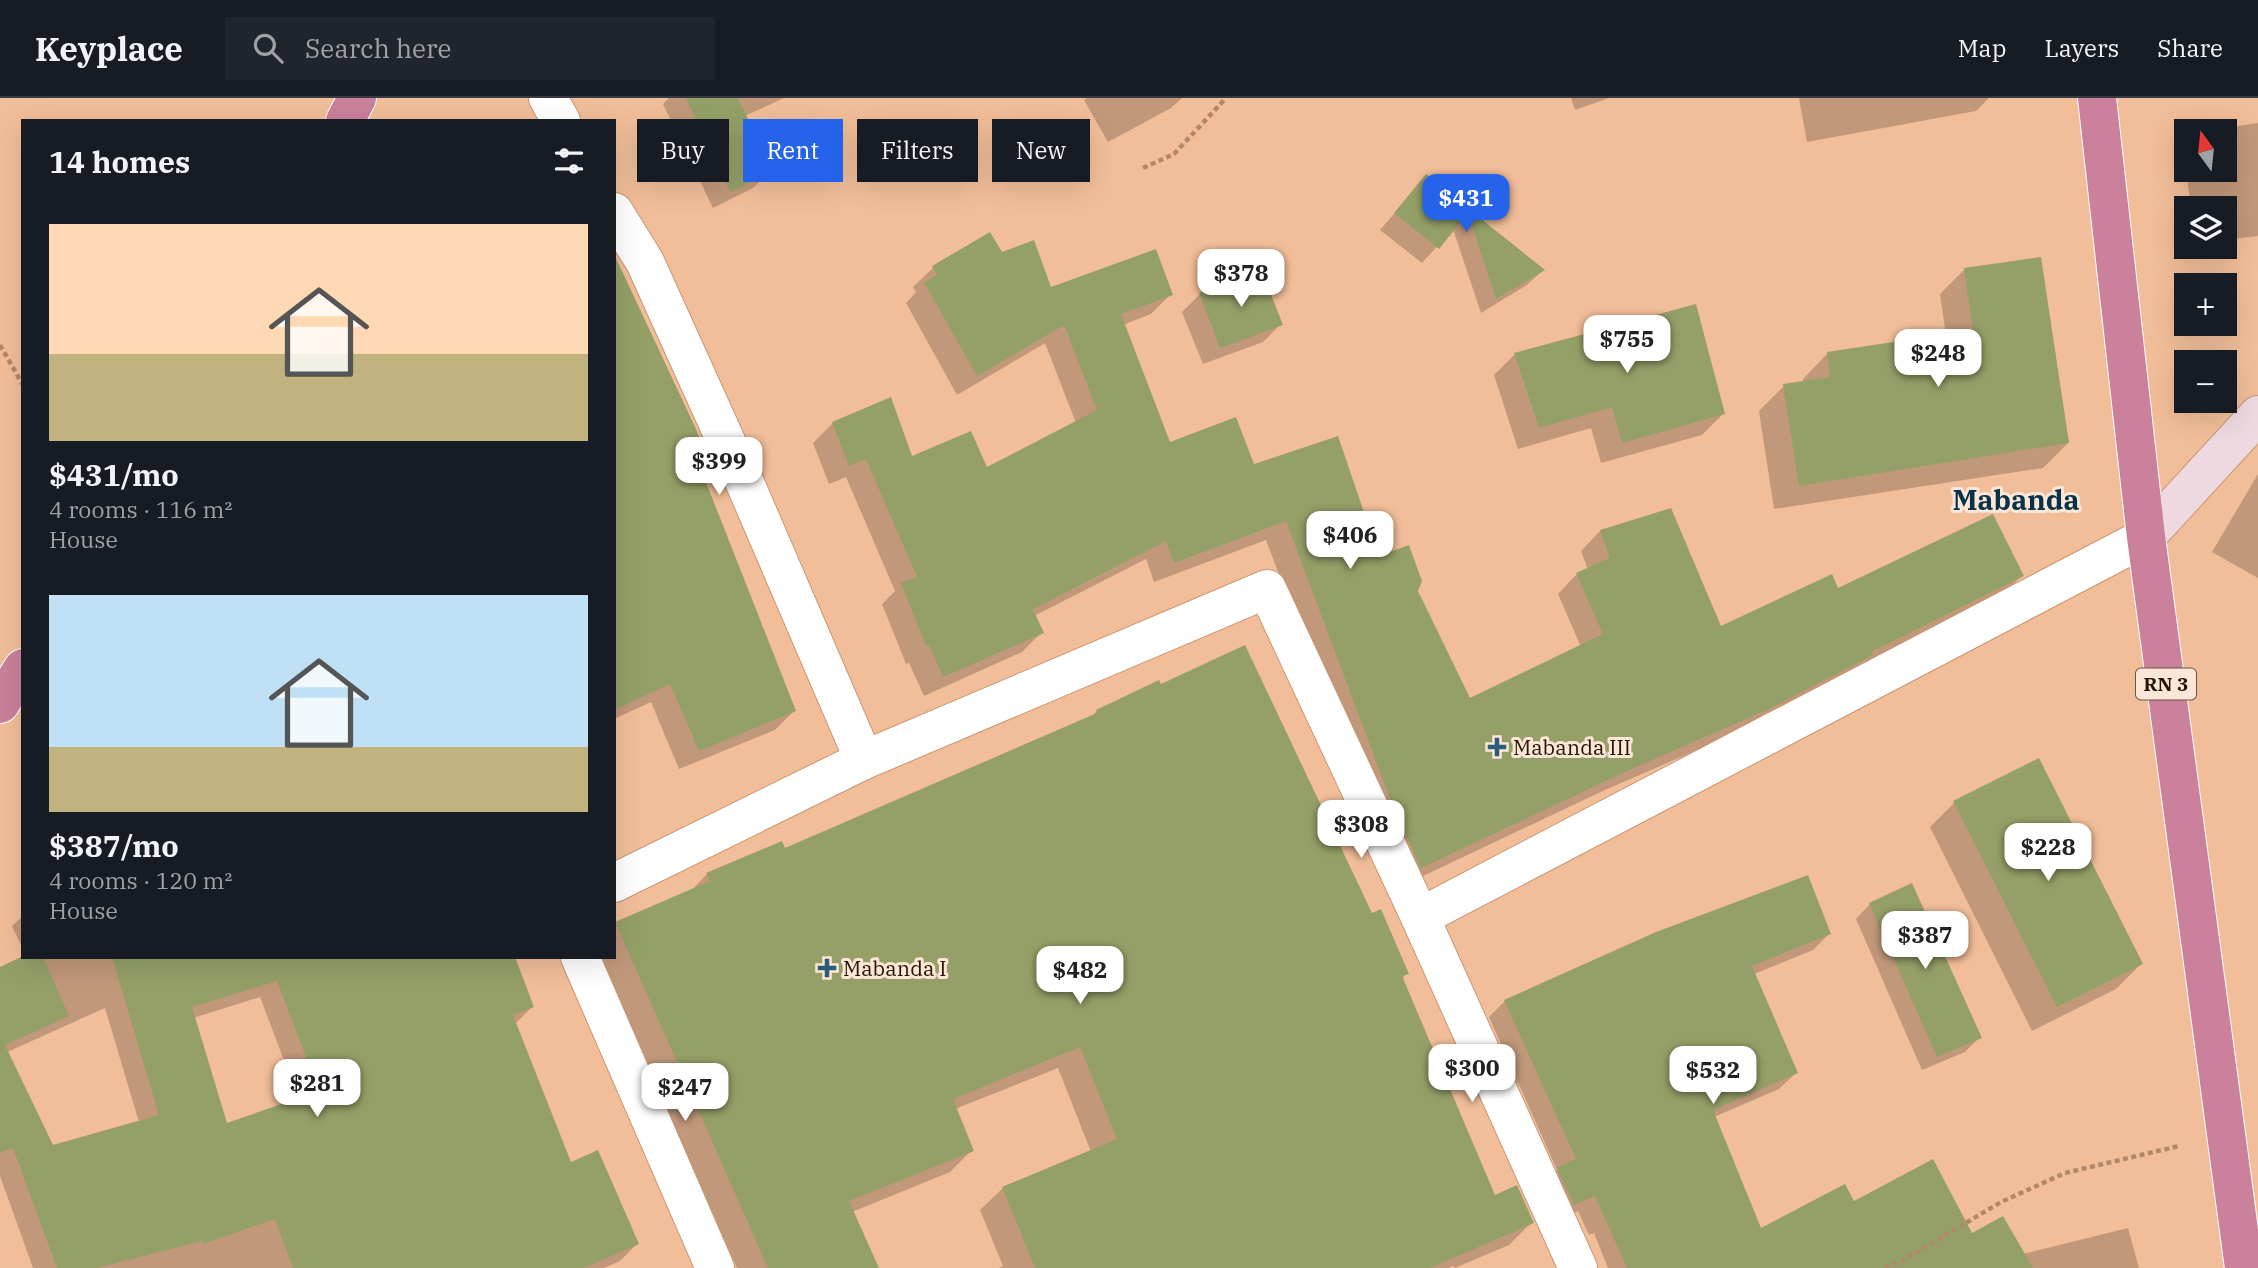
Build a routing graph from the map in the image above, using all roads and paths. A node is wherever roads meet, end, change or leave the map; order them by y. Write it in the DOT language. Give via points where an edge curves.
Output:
graph roads {
  1 [pos="357,98"];
  2 [pos="548,98"];
  3 [pos="1226,98"];
  4 [pos="2097,98"];
  5 [pos="346,119"];
  6 [pos="560,119"];
  7 [pos="1143,168"];
  8 [pos="616,215"];
  9 [pos="0,345"];
  10 [pos="21,382"];
  11 [pos="2258,415"];
  12 [pos="2146,537"];
  13 [pos="21,671"];
  14 [pos="0,704"];
  15 [pos="864,760"];
  16 [pos="616,882"];
  17 [pos="1420,916"];
  18 [pos="581,959"];
  19 [pos="2228,1135"];
  20 [pos="715,1268"];
  21 [pos="1578,1268"];
  22 [pos="1885,1268"];
  23 [pos="2244,1268"];
  1 -- 5 [label="highway"];
  2 -- 6 [label="street"];
  3 -- 7 [label="path" via="1174,154"];
  4 -- 12 [label="highway, RN 3"];
  8 -- 15 [label="street" via="645,262"];
  9 -- 10 [label="path"];
  11 -- 12 [label="main road"];
  12 -- 17 [label="street"];
  12 -- 19 [label="highway, RN 3"];
  13 -- 14 [label="highway"];
  15 -- 16 [label="street"];
  15 -- 17 [label="street" via="1267,589"];
  17 -- 21 [label="street"];
  18 -- 20 [label="street"];
  19 -- 22 [label="path" via="2065,1172 2001,1202"];
  19 -- 23 [label="highway, RN 3"];
}
